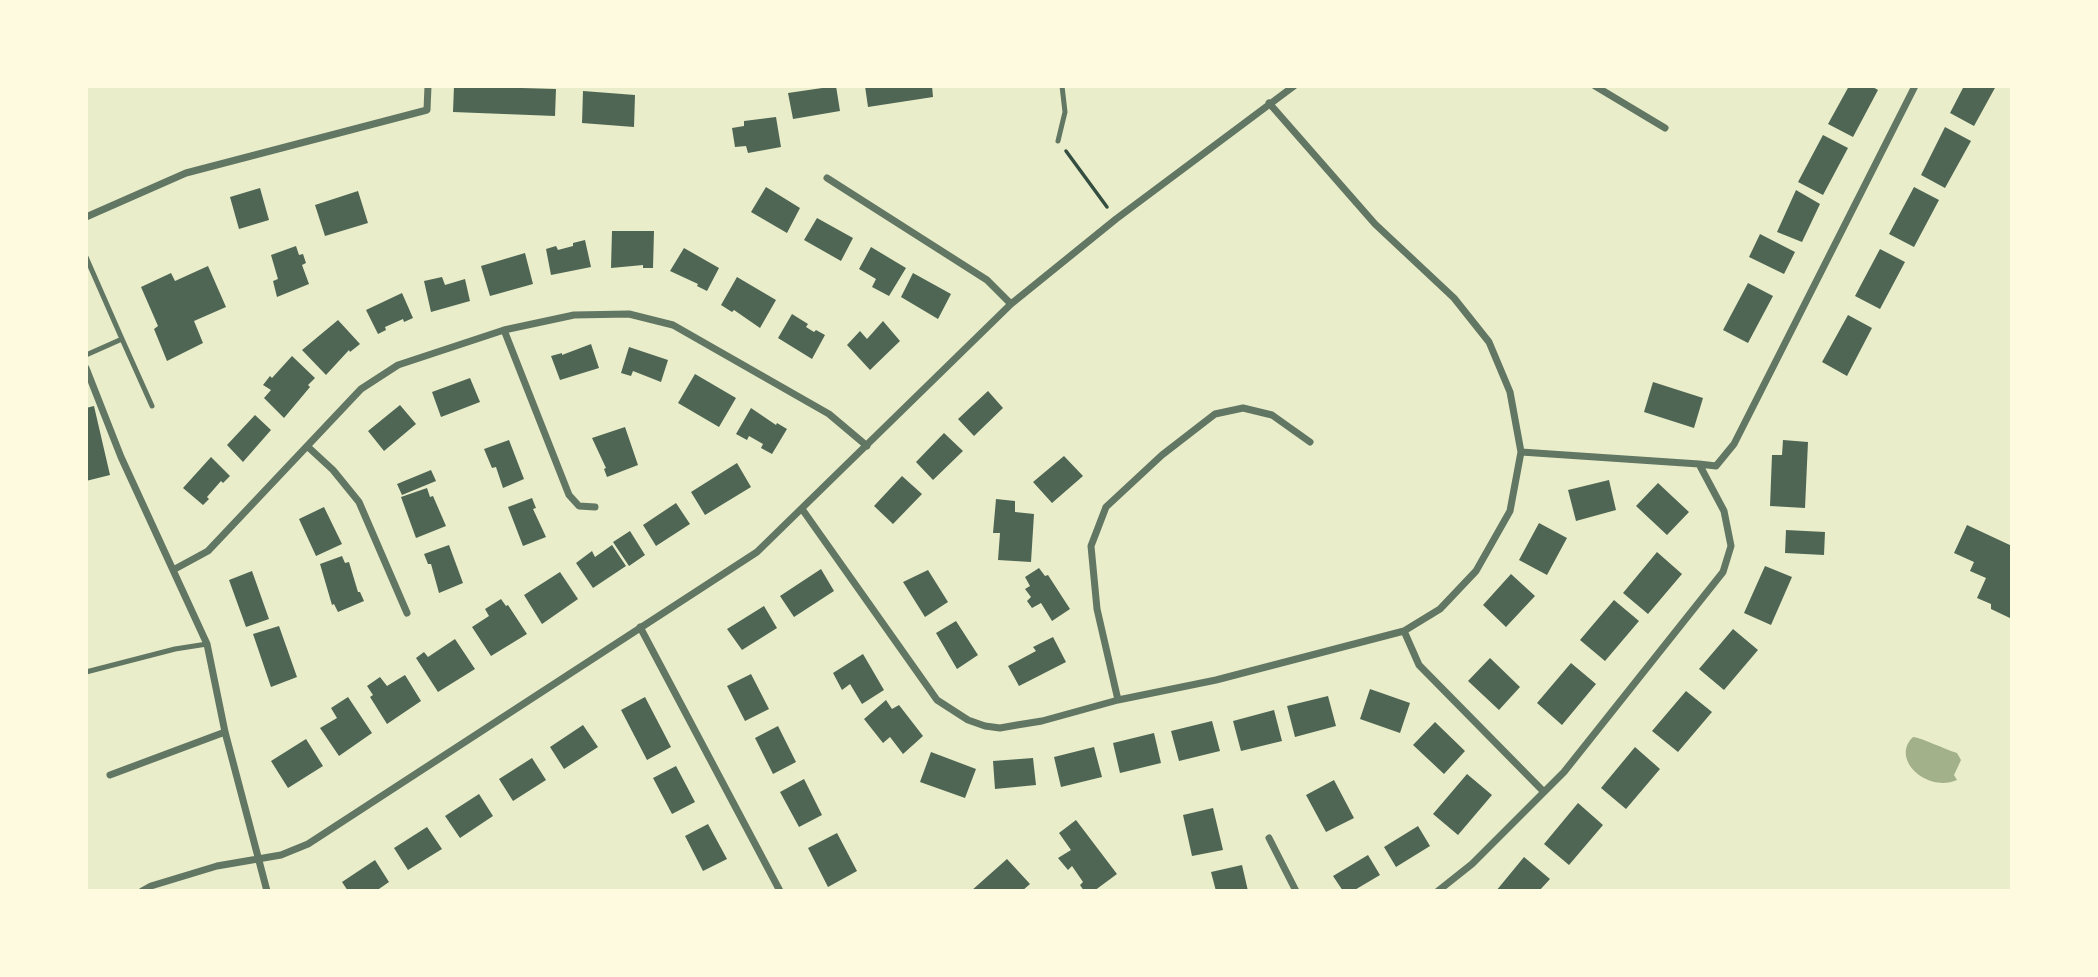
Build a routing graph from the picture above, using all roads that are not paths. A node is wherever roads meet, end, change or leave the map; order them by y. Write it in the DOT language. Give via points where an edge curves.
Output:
graph roads {
  1 [pos="428,86"];
  2 [pos="1062,86"];
  3 [pos="1294,86"];
  4 [pos="1595,86"];
  5 [pos="1915,86"];
  6 [pos="1269,103"];
  7 [pos="1665,128"];
  8 [pos="1058,141"];
  9 [pos="827,178"];
  10 [pos="86,217"];
  11 [pos="86,257"];
  12 [pos="1011,304"];
  13 [pos="504,330"];
  14 [pos="122,339"];
  15 [pos="86,355"];
  16 [pos="86,368"];
  17 [pos="152,406"];
  18 [pos="1310,442"];
  19 [pos="307,446"];
  20 [pos="867,446"];
  21 [pos="1521,452"];
  22 [pos="1699,464"];
  23 [pos="595,507"];
  24 [pos="803,509"];
  25 [pos="173,570"];
  26 [pos="407,613"];
  27 [pos="640,627"];
  28 [pos="1404,631"];
  29 [pos="207,644"];
  30 [pos="86,672"];
  31 [pos="1118,700"];
  32 [pos="225,732"];
  33 [pos="110,775"];
  34 [pos="1544,792"];
  35 [pos="1269,838"];
  36 [pos="258,860"];
  37 [pos="142,891"];
  38 [pos="267,891"];
  39 [pos="780,891"];
  40 [pos="1296,891"];
  41 [pos="1438,891"];
  1 -- 10 [label="street" via="428,110 186,173"];
  2 -- 8 [label="lane" via="1065,112"];
  3 -- 6 [label="street"];
  4 -- 7 [label="street"];
  5 -- 22 [label="street" via="1734,444 1716,466"];
  6 -- 12 [label="street"];
  6 -- 21 [label="street" via="1375,224 1454,298 1489,342 1510,392"];
  9 -- 12 [label="street" via="988,280"];
  11 -- 14 [label="lane"];
  12 -- 20 [label="street"];
  13 -- 19 [label="street" via="398,365 361,389"];
  13 -- 20 [label="street" via="601,313 629,314 673,325 829,414"];
  13 -- 23 [label="street" via="569,495 579,506"];
  14 -- 15 [label="lane"];
  14 -- 17 [label="lane"];
  16 -- 25 [label="street"];
  18 -- 31 [label="street" via="1272,415 1243,408 1215,414 1162,454 1106,506 1091,546 1097,608"];
  19 -- 25 [label="street" via="208,551"];
  19 -- 26 [label="street" via="359,502"];
  20 -- 24 [label="street"];
  21 -- 22 [label="street"];
  21 -- 28 [label="street" via="1510,511 1476,571 1440,609"];
  22 -- 34 [label="street" via="1724,511 1731,546 1723,572"];
  24 -- 27 [label="street" via="757,552"];
  24 -- 31 [label="street" via="937,700 951,710 1000,728"];
  25 -- 29 [label="street"];
  27 -- 36 [label="street" via="308,844"];
  27 -- 39 [label="street"];
  28 -- 31 [label="street" via="1216,680"];
  28 -- 34 [label="street" via="1419,665"];
  29 -- 30 [label="lane"];
  29 -- 32 [label="street"];
  32 -- 33 [label="street"];
  32 -- 36 [label="street"];
  34 -- 41 [label="street"];
  35 -- 40 [label="street"];
  36 -- 37 [label="street" via="217,866"];
  36 -- 38 [label="street"];
}
